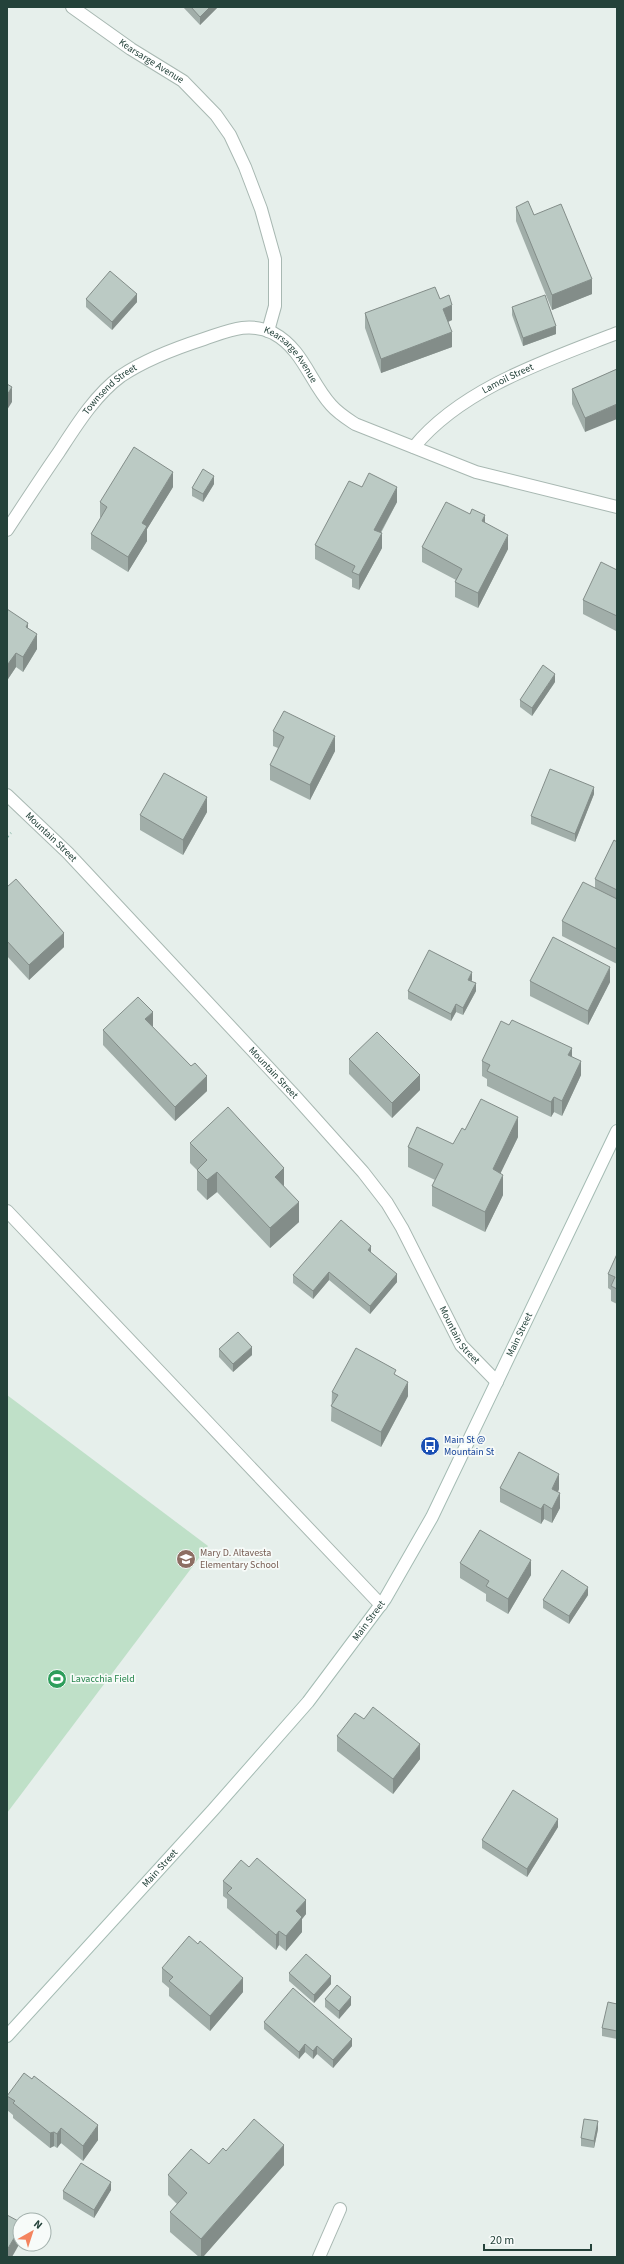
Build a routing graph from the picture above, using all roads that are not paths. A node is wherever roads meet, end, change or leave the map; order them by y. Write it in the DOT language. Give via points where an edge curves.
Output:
graph roads {
  1 [pos="72,7"];
  2 [pos="268,331"];
  3 [pos="617,333"];
  4 [pos="414,447"];
  5 [pos="617,507"];
  6 [pos="7,530"];
  7 [pos="7,795"];
  8 [pos="617,1131"];
  9 [pos="7,1211"];
  10 [pos="497,1382"];
  11 [pos="381,1605"];
  12 [pos="7,2036"];
  13 [pos="340,2209"];
  14 [pos="318,2257"];
  1 -- 2 [label="street, Kearsarge Avenue" via="131,49 183,81 216,115 230,135 261,209 275,259 275,306"];
  2 -- 4 [label="street, Kearsarge Avenue" via="281,338 295,351 320,390 340,414 355,424"];
  2 -- 6 [label="street, Townsend Street" via="248,327 229,329 147,361 118,378 78,422"];
  3 -- 4 [label="street, Lamoil Street" via="500,382 468,399 432,427"];
  4 -- 5 [label="street, Kearsarge Avenue" via="476,472"];
  7 -- 10 [label="street, Mountain Street" via="73,858 363,1172 402,1228 461,1345"];
  8 -- 10 [label="street, Main Street"];
  9 -- 11 [label="street"];
  10 -- 11 [label="street, Main Street" via="432,1517"];
  11 -- 12 [label="street, Main Street" via="308,1702"];
  13 -- 14 [label="street"];
}
